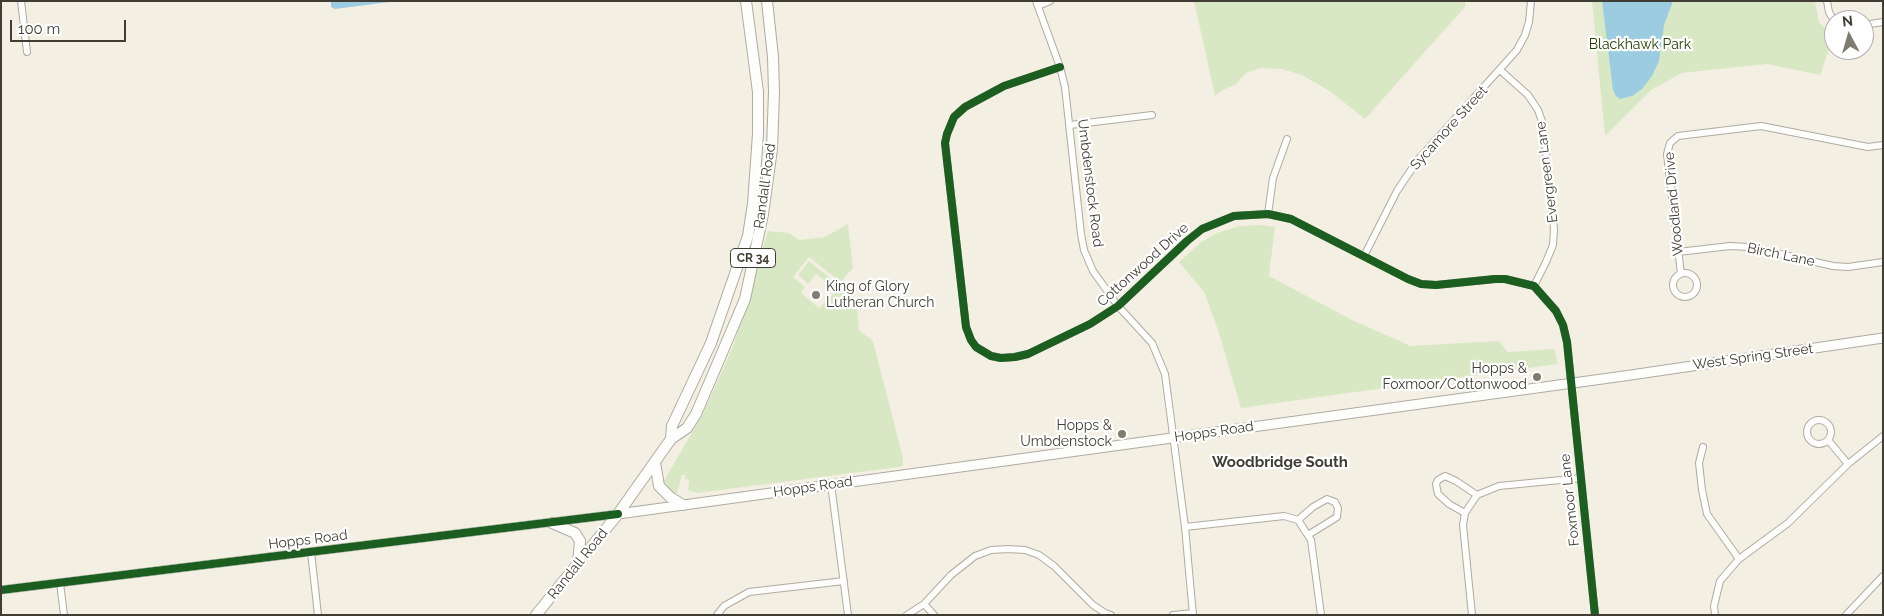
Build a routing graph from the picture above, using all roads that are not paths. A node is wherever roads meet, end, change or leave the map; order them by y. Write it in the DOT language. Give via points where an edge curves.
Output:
graph roads {
  1 [pos="21,1"];
  2 [pos="746,1"];
  3 [pos="768,1"];
  4 [pos="1050,1"];
  5 [pos="1531,1"];
  6 [pos="1037,3"];
  7 [pos="27,52"];
  8 [pos="1060,67"];
  9 [pos="1500,70"];
  10 [pos="1152,115"];
  11 [pos="1070,125"];
  12 [pos="1287,138"];
  13 [pos="1883,145"];
  14 [pos="1268,214"];
  15 [pos="1678,252"];
  16 [pos="1364,256"];
  17 [pos="1883,262"];
  18 [pos="1682,274"];
  19 [pos="1534,286"];
  20 [pos="1118,306"];
  21 [pos="1883,338"];
  22 [pos="1624,376"];
  23 [pos="1570,383"];
  24 [pos="1883,436"];
  25 [pos="1173,438"];
  26 [pos="671,439"];
  27 [pos="1828,440"];
  28 [pos="1703,447"];
  29 [pos="655,462"];
  30 [pos="1848,464"];
  31 [pos="1581,478"];
  32 [pos="832,484"];
  33 [pos="1477,495"];
  34 [pos="683,505"];
  35 [pos="1465,513"];
  36 [pos="618,514"];
  37 [pos="1298,520"];
  38 [pos="552,523"];
  39 [pos="1185,528"];
  40 [pos="1308,535"];
  41 [pos="311,552"];
  42 [pos="1740,559"];
  43 [pos="578,564"];
  44 [pos="1883,576"];
  45 [pos="844,581"];
  46 [pos="60,583"];
  47 [pos="1,590"];
  48 [pos="924,604"];
  49 [pos="1193,614"];
  50 [pos="64,615"];
  51 [pos="318,615"];
  52 [pos="536,615"];
  53 [pos="717,615"];
  54 [pos="848,615"];
  55 [pos="907,615"];
  56 [pos="934,615"];
  57 [pos="1111,615"];
  58 [pos="1173,615"];
  59 [pos="1321,615"];
  60 [pos="1472,615"];
  61 [pos="1595,615"];
  62 [pos="1714,615"];
  63 [pos="1846,615"];
  1 -- 7 [label="street"];
  2 -- 26 [label="main road, Randall Road / CR 34" via="758,92 758,134 748,236 711,342 672,426"];
  3 -- 26 [label="main road, Randall Road / CR 34" via="774,66 772,149 745,298 696,414 687,428"];
  4 -- 6 [label="street"];
  5 -- 9 [label="street, Sycamore Street" via="1526,36"];
  6 -- 8 [label="street, Umbdenstock Road"];
  8 -- 11 [label="street, Umbdenstock Road"];
  8 -- 20 [label="street, Cottonwood Drive" via="996,90 966,107 950,125 946,143 966,327 971,340 982,352 1000,358 1015,357 1090,324"];
  9 -- 16 [label="street, Sycamore Street" via="1417,161 1397,191"];
  9 -- 19 [label="street, Evergreen Lane" via="1528,95 1543,124 1554,228 1552,245"];
  10 -- 11 [label="street"];
  11 -- 20 [label="street, Umbdenstock Road" via="1084,250 1093,271"];
  12 -- 14 [label="street" via="1273,178"];
  13 -- 15 [label="street, Woodland Drive" via="1868,147 1761,126 1678,136 1670,144 1667,154"];
  14 -- 16 [label="street, Cottonwood Drive" via="1291,219"];
  14 -- 20 [label="street, Cottonwood Drive" via="1234,216 1202,229"];
  15 -- 17 [label="street, Birch Lane" via="1730,246 1749,247 1833,266"];
  15 -- 18 [label="street, Woodland Drive"];
  16 -- 19 [label="street, Cottonwood Drive" via="1421,284 1506,279"];
  19 -- 23 [label="street" via="1563,325"];
  20 -- 25 [label="street, Umbdenstock Road" via="1152,343 1160,360 1168,389"];
  21 -- 22 [label="main road, West Spring Street"];
  22 -- 23 [label="main road, Hopps Road"];
  23 -- 25 [label="main road, Hopps Road"];
  23 -- 31 [label="street, Foxmoor Lane"];
  24 -- 30 [label="street"];
  25 -- 32 [label="main road, Hopps Road"];
  25 -- 39 [label="street, Umbdenstock Road"];
  26 -- 29 [label="main road, Randall Road / CR 34"];
  27 -- 30 [label="street"];
  28 -- 42 [label="street" via="1699,463 1707,514"];
  29 -- 34 [label="main road" via="659,486"];
  29 -- 36 [label="main road, Randall Road / CR 34"];
  30 -- 42 [label="street" via="1788,523"];
  31 -- 33 [label="street" via="1499,486"];
  31 -- 61 [label="street, Foxmoor Lane"];
  32 -- 34 [label="main road, Hopps Road"];
  32 -- 45 [label="street"];
  33 -- 35 [label="street"];
  33 -- 35 [label="street" via="1456,480 1445,476 1438,480 1438,494"];
  34 -- 36 [label="main road, Hopps Road"];
  35 -- 60 [label="street" via="1463,525"];
  36 -- 38 [label="street, Hopps Road"];
  36 -- 43 [label="main road, Randall Road / CR 34"];
  37 -- 39 [label="street" via="1284,516"];
  37 -- 40 [label="street"];
  37 -- 40 [label="street" via="1327,499 1335,502 1337,517"];
  38 -- 41 [label="street, Hopps Road"];
  38 -- 43 [label="main road" via="574,534 580,541"];
  39 -- 49 [label="street, Umbdenstock Road"];
  40 -- 59 [label="street"];
  41 -- 46 [label="street, Hopps Road"];
  41 -- 51 [label="street"];
  42 -- 62 [label="street" via="1720,581"];
  43 -- 52 [label="main road, Randall Road / CR 34"];
  44 -- 63 [label="street"];
  45 -- 53 [label="street" via="749,592 724,606"];
  45 -- 54 [label="street"];
  46 -- 47 [label="street, Hopps Road"];
  46 -- 50 [label="street"];
  48 -- 55 [label="street"];
  48 -- 56 [label="street"];
  48 -- 57 [label="street" via="951,575 975,556 991,550 1025,550 1054,566 1093,605"];
  49 -- 58 [label="street"];
}
